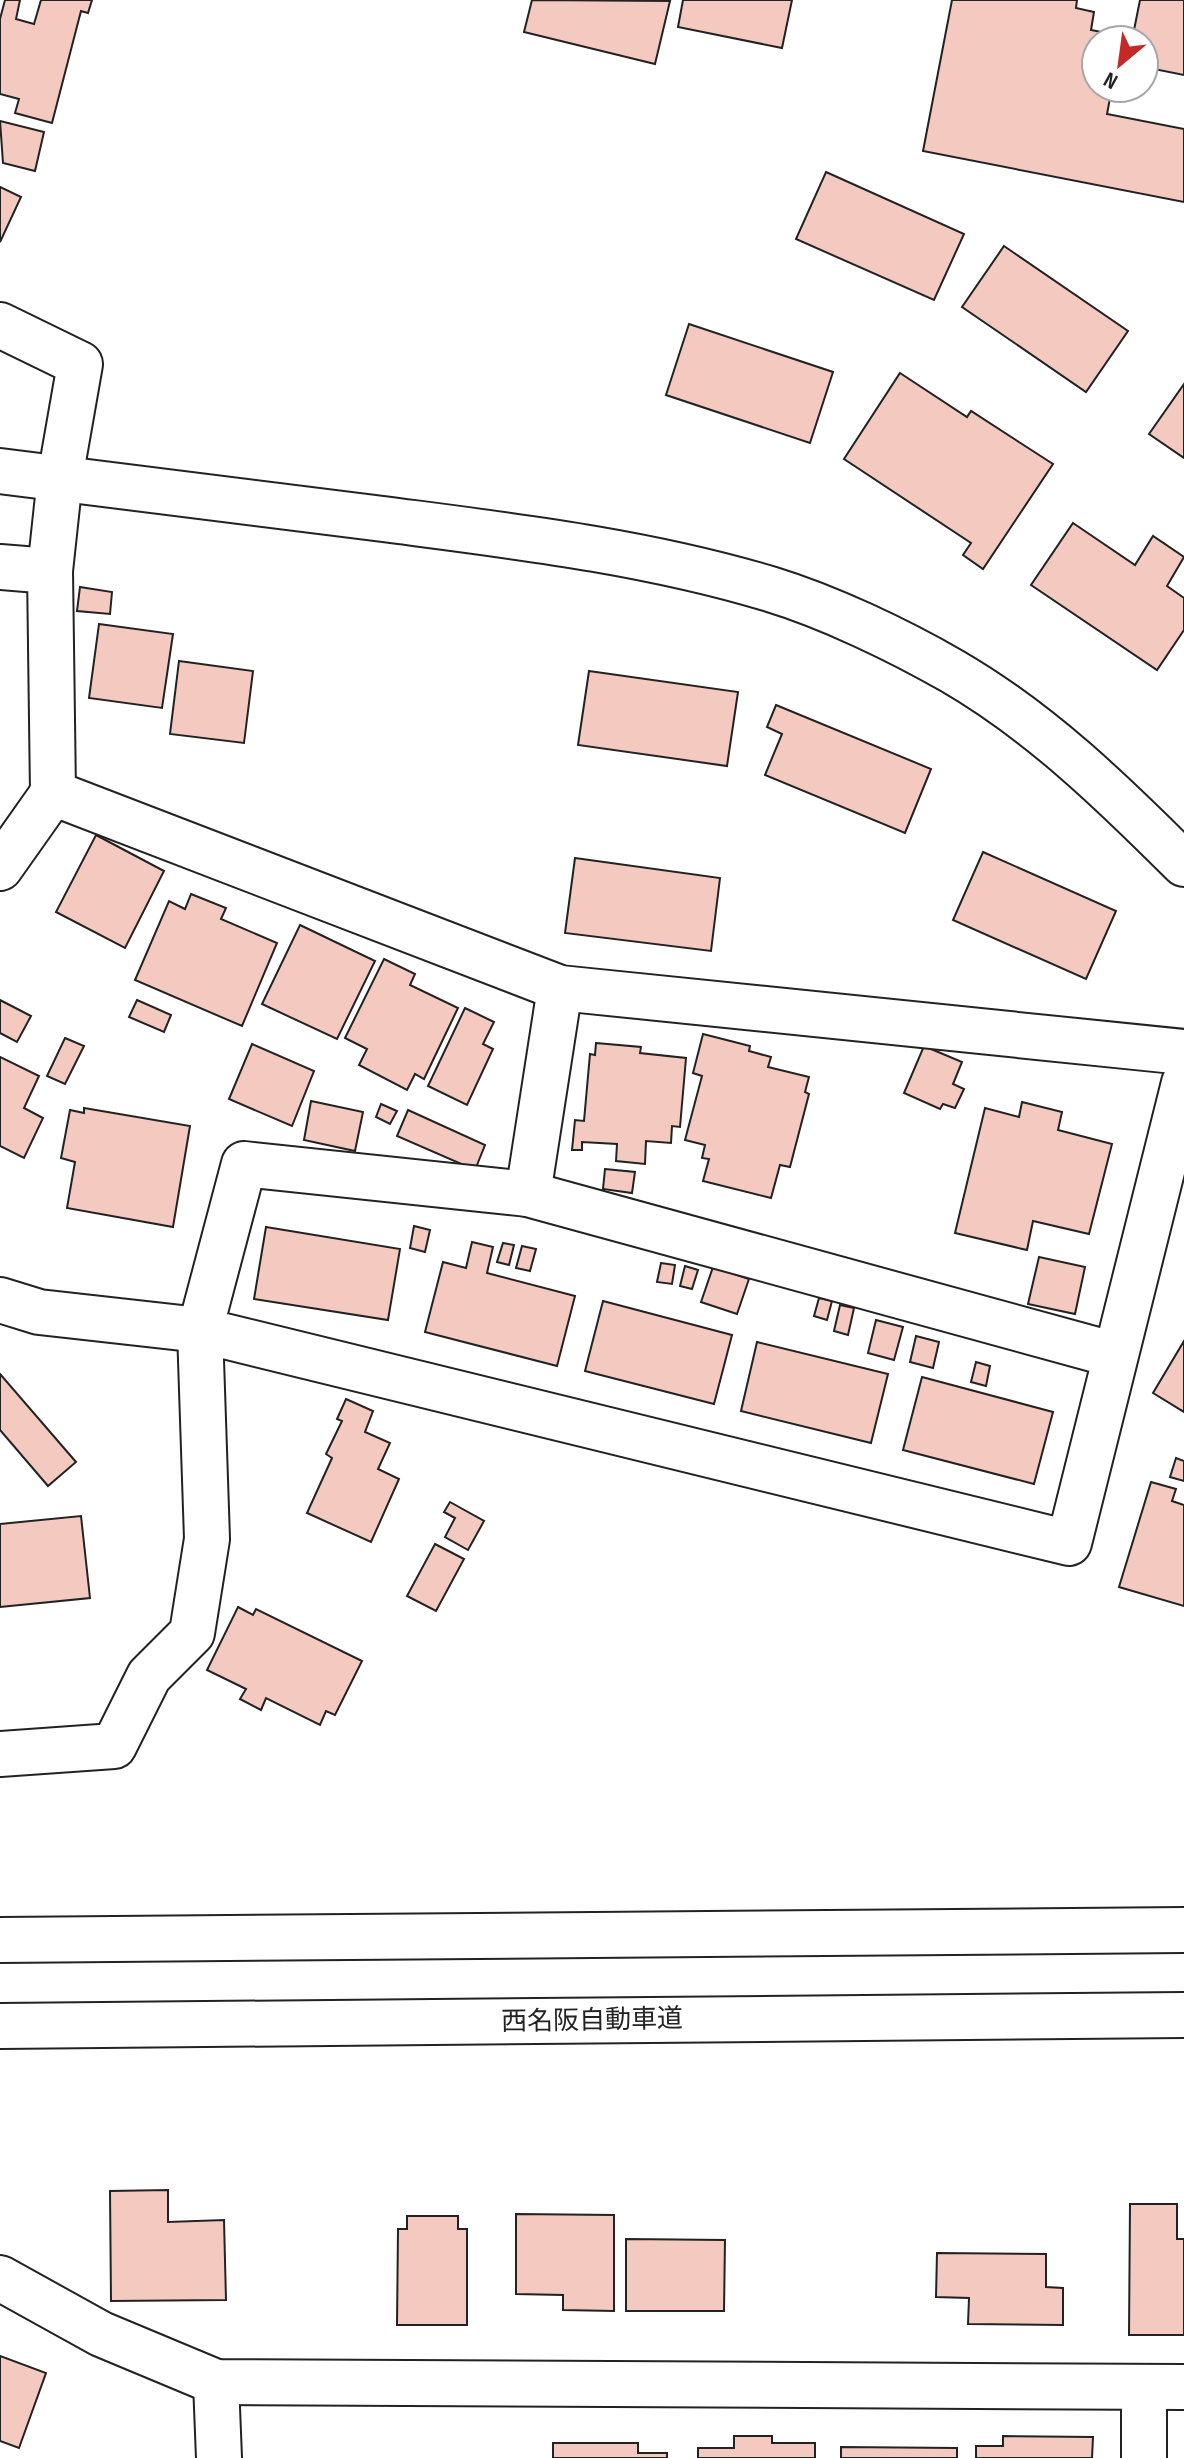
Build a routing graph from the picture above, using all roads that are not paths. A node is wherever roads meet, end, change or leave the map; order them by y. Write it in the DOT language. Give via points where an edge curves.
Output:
graph roads {
  1 [pos="0,325"];
  2 [pos="0,471"];
  3 [pos="60,478"];
  4 [pos="0,567"];
  5 [pos="50,571"];
  6 [pos="53,793"];
  7 [pos="1184,864"];
  8 [pos="0,868"];
  9 [pos="560,988"];
  10 [pos="1184,1052"];
  11 [pos="1184,1083"];
  12 [pos="528,1194"];
  13 [pos="0,1300"];
  14 [pos="200,1330"];
  15 [pos="1115,1355"];
  16 [pos="0,1754"];
  17 [pos="1184,1930"];
  18 [pos="0,1940"];
  19 [pos="1184,2015"];
  20 [pos="0,2026"];
  21 [pos="0,2278"];
  22 [pos="216,2382"];
  23 [pos="1164,2387"];
  24 [pos="219,2458"];
  25 [pos="1144,2458"];
  1 -- 3 [label="main road" via="80,364"];
  2 -- 3 [label="main road"];
  3 -- 5 [label="main road"];
  3 -- 7 [label="main road" via="518,536 652,559 772,589 952,671 1035,726"];
  4 -- 5 [label="main road"];
  5 -- 6 [label="main road"];
  6 -- 8 [label="main road"];
  6 -- 9 [label="main road"];
  9 -- 10 [label="main road"];
  9 -- 12 [label="main road"];
  11 -- 15 [label="main road"];
  12 -- 14 [label="main road" via="244,1164"];
  12 -- 15 [label="main road"];
  13 -- 14 [label="main road" via="39,1312"];
  14 -- 15 [label="main road" via="1069,1543"];
  14 -- 16 [label="main road" via="207,1539 192,1633 149,1676 114,1746"];
  17 -- 18 [label="main road"];
  19 -- 20 [label="main road, 西名阪自動車道"];
  21 -- 22 [label="main road" via="101,2334"];
  22 -- 23 [label="main road"];
  22 -- 24 [label="main road"];
  23 -- 25 [label="main road"];
}
